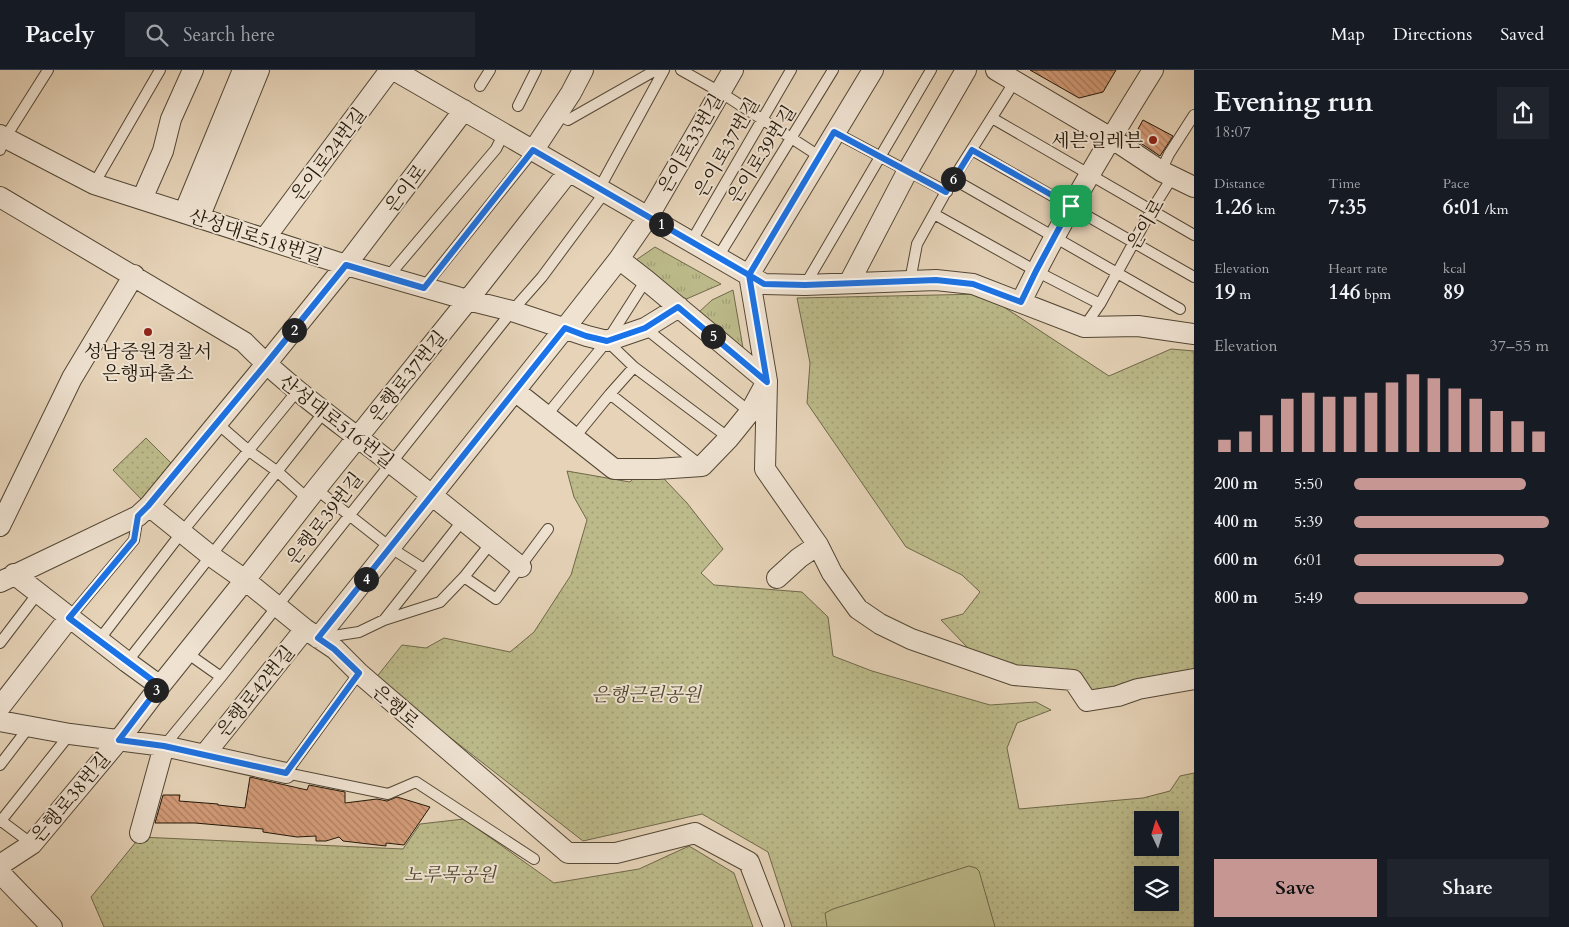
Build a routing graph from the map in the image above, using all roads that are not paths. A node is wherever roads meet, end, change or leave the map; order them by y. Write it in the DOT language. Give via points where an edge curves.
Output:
graph roads {
  1 [pos="48,70"];
  2 [pos="193,70"];
  3 [pos="244,70"];
  4 [pos="258,70"];
  5 [pos="392,70"];
  6 [pos="490,70"];
  7 [pos="536,70"];
  8 [pos="583,70"];
  9 [pos="656,70"];
  10 [pos="664,70"];
  11 [pos="681,70"];
  12 [pos="733,70"];
  13 [pos="791,70"];
  14 [pos="833,70"];
  15 [pos="873,70"];
  16 [pos="931,70"];
  17 [pos="966,70"];
  18 [pos="996,70"];
  19 [pos="1153,70"];
  20 [pos="156,71"];
  21 [pos="1015,81"];
  22 [pos="480,86"];
  23 [pos="720,92"];
  24 [pos="518,106"];
  25 [pos="464,110"];
  26 [pos="557,114"];
  27 [pos="1194,115"];
  28 [pos="992,118"];
  29 [pos="763,119"];
  30 [pos="834,132"];
  31 [pos="1111,138"];
  32 [pos="792,139"];
  33 [pos="2,141"];
  34 [pos="500,141"];
  35 [pos="533,150"];
  36 [pos="972,150"];
  37 [pos="820,156"];
  38 [pos="880,157"];
  39 [pos="569,171"];
  40 [pos="908,172"];
  41 [pos="1167,173"];
  42 [pos="1090,175"];
  43 [pos="953,180"];
  44 [pos="94,184"];
  45 [pos="1194,187"];
  46 [pos="602,190"];
  47 [pos="946,192"];
  48 [pos="0,197"];
  49 [pos="142,199"];
  50 [pos="1071,206"];
  51 [pos="1151,211"];
  52 [pos="934,214"];
  53 [pos="192,215"];
  54 [pos="648,216"];
  55 [pos="1194,235"];
  56 [pos="265,238"];
  57 [pos="1054,238"];
  58 [pos="692,242"];
  59 [pos="1134,242"];
  60 [pos="718,257"];
  61 [pos="618,259"];
  62 [pos="346,265"];
  63 [pos="1036,271"];
  64 [pos="1117,272"];
  65 [pos="134,275"];
  66 [pos="749,275"];
  67 [pos="1194,277"];
  68 [pos="387,278"];
  69 [pos="646,280"];
  70 [pos="910,281"];
  71 [pos="849,283"];
  72 [pos="805,285"];
  73 [pos="424,288"];
  74 [pos="468,300"];
  75 [pos="1021,302"];
  76 [pos="1100,304"];
  77 [pos="678,307"];
  78 [pos="1180,309"];
  79 [pos="512,311"];
  80 [pos="1084,326"];
  81 [pos="565,328"];
  82 [pos="645,328"];
  83 [pos="1194,334"];
  84 [pos="607,341"];
  85 [pos="266,364"];
  86 [pos="634,367"];
  87 [pos="767,382"];
  88 [pos="298,390"];
  89 [pos="515,391"];
  90 [pos="610,394"];
  91 [pos="324,412"];
  92 [pos="750,412"];
  93 [pos="546,416"];
  94 [pos="218,424"];
  95 [pos="358,437"];
  96 [pos="574,438"];
  97 [pos="729,438"];
  98 [pos="249,451"];
  99 [pos="390,463"];
  100 [pos="702,466"];
  101 [pos="278,472"];
  102 [pos="312,494"];
  103 [pos="432,496"];
  104 [pos="143,511"];
  105 [pos="350,516"];
  106 [pos="463,520"];
  107 [pos="0,526"];
  108 [pos="548,529"];
  109 [pos="182,532"];
  110 [pos="491,543"];
  111 [pos="818,545"];
  112 [pos="391,548"];
  113 [pos="211,556"];
  114 [pos="521,567"];
  115 [pos="424,569"];
  116 [pos="464,577"];
  117 [pos="7,578"];
  118 [pos="778,578"];
  119 [pos="245,580"];
  120 [pos="38,593"];
  121 [pos="276,606"];
  122 [pos="69,618"];
  123 [pos="384,620"];
  124 [pos="311,634"];
  125 [pos="99,640"];
  126 [pos="0,643"];
  127 [pos="187,653"];
  128 [pos="127,662"];
  129 [pos="359,673"];
  130 [pos="221,677"];
  131 [pos="1194,679"];
  132 [pos="160,686"];
  133 [pos="0,707"];
  134 [pos="0,721"];
  135 [pos="29,727"];
  136 [pos="70,734"];
  137 [pos="119,740"];
  138 [pos="164,746"];
  139 [pos="205,754"];
  140 [pos="0,765"];
  141 [pos="286,773"];
  142 [pos="0,821"];
  143 [pos="140,833"];
  144 [pos="32,844"];
  145 [pos="534,859"];
  146 [pos="0,865"];
  147 [pos="0,873"];
  148 [pos="52,927"];
  149 [pos="774,927"];
  1 -- 33 [label="lane"];
  2 -- 49 [label="street"];
  3 -- 53 [label="street"];
  4 -- 53 [label="street"];
  5 -- 25 [label="street"];
  5 -- 56 [label="street, 은이로24번길"];
  6 -- 22 [label="lane"];
  7 -- 24 [label="lane"];
  8 -- 26 [label="street"];
  9 -- 26 [label="lane" via="568,120"];
  10 -- 46 [label="lane"];
  11 -- 23 [label="lane"];
  12 -- 23 [label="street, 은이로33번길"];
  13 -- 29 [label="lane, 은이로37번길"];
  14 -- 32 [label="lane, 은이로39번길"];
  15 -- 30 [label="street"];
  16 -- 38 [label="lane"];
  17 -- 40 [label="street"];
  18 -- 21 [label="street"];
  19 -- 31 [label="street"];
  20 -- 44 [label="lane"];
  21 -- 28 [label="lane"];
  21 -- 31 [label="street"];
  23 -- 29 [label="lane"];
  23 -- 54 [label="street, 은이로33번길"];
  25 -- 34 [label="street"];
  25 -- 62 [label="street, 은이로"];
  26 -- 35 [label="street"];
  27 -- 41 [label="lane, 은이로" via="1169,154"];
  28 -- 36 [label="lane"];
  28 -- 42 [label="lane"];
  29 -- 32 [label="lane"];
  29 -- 58 [label="lane, 은이로37번길"];
  30 -- 37 [label="street"];
  30 -- 38 [label="lane"];
  31 -- 41 [label="street"];
  31 -- 42 [label="street"];
  32 -- 37 [label="lane"];
  32 -- 60 [label="lane, 은이로39번길"];
  33 -- 44 [label="street, 산성대로518번길"];
  34 -- 35 [label="street"];
  34 -- 68 [label="lane"];
  35 -- 39 [label="street"];
  35 -- 73 [label="lane"];
  36 -- 43 [label="lane"];
  36 -- 50 [label="lane"];
  37 -- 66 [label="street"];
  38 -- 40 [label="lane"];
  38 -- 72 [label="lane"];
  39 -- 46 [label="street"];
  39 -- 74 [label="street, 은행로37번길"];
  40 -- 47 [label="lane"];
  40 -- 71 [label="street"];
  41 -- 45 [label="street"];
  41 -- 51 [label="lane, 은이로"];
  42 -- 50 [label="street"];
  42 -- 51 [label="lane"];
  43 -- 47 [label="lane"];
  43 -- 57 [label="lane"];
  44 -- 49 [label="street, 산성대로518번길"];
  46 -- 54 [label="street"];
  46 -- 79 [label="lane" via="542,277"];
  47 -- 52 [label="lane"];
  48 -- 65 [label="street, 산성대로516번길"];
  49 -- 53 [label="street, 산성대로518번길"];
  50 -- 57 [label="street"];
  50 -- 59 [label="lane"];
  51 -- 55 [label="lane"];
  51 -- 59 [label="lane, 은이로"];
  52 -- 63 [label="lane"];
  52 -- 70 [label="lane" via="917,244"];
  53 -- 56 [label="street, 산성대로518번길"];
  54 -- 58 [label="street"];
  54 -- 61 [label="street"];
  56 -- 62 [label="street, 산성대로518번길"];
  57 -- 63 [label="street"];
  57 -- 64 [label="lane"];
  58 -- 60 [label="street"];
  59 -- 64 [label="lane, 은이로"];
  59 -- 67 [label="lane"];
  60 -- 66 [label="street"];
  61 -- 69 [label="street"];
  61 -- 81 [label="street"];
  62 -- 68 [label="street, 산성대로518번길"];
  62 -- 85 [label="street, 은이로"];
  63 -- 75 [label="street"];
  63 -- 76 [label="lane"];
  64 -- 76 [label="lane, 은이로"];
  64 -- 78 [label="lane"];
  65 -- 85 [label="street, 산성대로516번길" via="244,342"];
  65 -- 107 [label="street" via="72,378"];
  66 -- 72 [label="street" via="764,284"];
  66 -- 87 [label="street"];
  68 -- 73 [label="street, 산성대로518번길"];
  69 -- 77 [label="street"];
  69 -- 84 [label="lane"];
  70 -- 71 [label="street"];
  70 -- 75 [label="street" via="973,284"];
  71 -- 72 [label="street"];
  73 -- 74 [label="street, 산성대로518번길"];
  74 -- 79 [label="street, 산성대로518번길"];
  74 -- 95 [label="street, 은행로37번길"];
  75 -- 80 [label="street"];
  76 -- 80 [label="lane, 은이로"];
  77 -- 82 [label="street"];
  77 -- 87 [label="street"];
  79 -- 81 [label="street, 산성대로518번길"];
  79 -- 99 [label="lane, 은행로39번길"];
  80 -- 83 [label="street" via="1138,326"];
  81 -- 84 [label="street, 산성대로518번길"];
  81 -- 89 [label="street, 은행로42번길"];
  82 -- 84 [label="street"];
  82 -- 92 [label="lane"];
  84 -- 86 [label="lane, 산성대로518번길"];
  84 -- 93 [label="lane"];
  85 -- 88 [label="street, 산성대로516번길"];
  85 -- 94 [label="street, 은이로"];
  86 -- 90 [label="lane"];
  86 -- 97 [label="lane, 산성대로518번길"];
  87 -- 92 [label="street"];
  87 -- 111 [label="street" via="765,469"];
  88 -- 91 [label="street, 산성대로516번길"];
  88 -- 98 [label="lane"];
  89 -- 93 [label="street"];
  89 -- 103 [label="street, 은행로42번길"];
  90 -- 96 [label="lane"];
  90 -- 100 [label="lane"];
  91 -- 95 [label="street, 산성대로516번길"];
  91 -- 101 [label="lane"];
  92 -- 97 [label="street"];
  93 -- 96 [label="street"];
  94 -- 98 [label="lane"];
  94 -- 104 [label="street, 은이로"];
  95 -- 99 [label="street, 산성대로516번길"];
  95 -- 102 [label="street, 은행로37번길"];
  96 -- 100 [label="street" via="614,469"];
  97 -- 100 [label="street"];
  98 -- 101 [label="lane"];
  98 -- 109 [label="lane"];
  99 -- 103 [label="street, 산성대로516번길"];
  99 -- 105 [label="lane, 은행로39번길"];
  101 -- 102 [label="lane"];
  101 -- 113 [label="lane"];
  102 -- 105 [label="lane"];
  102 -- 119 [label="street, 은행로37번길"];
  103 -- 106 [label="street, 산성대로516번길"];
  103 -- 112 [label="street, 은행로42번길"];
  104 -- 109 [label="street, 은행로"];
  104 -- 117 [label="street"];
  104 -- 122 [label="lane" via="134,540"];
  105 -- 112 [label="lane"];
  105 -- 121 [label="lane, 은행로39번길"];
  106 -- 110 [label="street, 산성대로516번길"];
  106 -- 115 [label="lane"];
  108 -- 114 [label="lane"];
  109 -- 113 [label="street, 은행로"];
  109 -- 125 [label="lane"];
  110 -- 114 [label="street, 산성대로516번길"];
  110 -- 116 [label="lane"];
  111 -- 118 [label="street"];
  111 -- 131 [label="street" via="832,573 858,609 880,624 1014,675 1073,680 1086,701"];
  112 -- 115 [label="lane"];
  112 -- 124 [label="street, 은행로42번길"];
  113 -- 119 [label="street, 은행로"];
  113 -- 128 [label="lane"];
  114 -- 116 [label="lane" via="496,599"];
  115 -- 123 [label="lane"];
  116 -- 123 [label="lane" via="440,602"];
  117 -- 120 [label="street"];
  119 -- 121 [label="street, 은행로"];
  119 -- 127 [label="street, 은행로38번길"];
  120 -- 122 [label="street"];
  120 -- 126 [label="lane"];
  121 -- 124 [label="street, 은행로"];
  121 -- 130 [label="lane, 은행로39번길"];
  122 -- 125 [label="street"];
  122 -- 133 [label="street"];
  123 -- 124 [label="lane" via="359,632"];
  124 -- 129 [label="street, 은행로" via="334,649"];
  124 -- 139 [label="street, 은행로42번길"];
  125 -- 128 [label="street"];
  127 -- 130 [label="lane"];
  127 -- 132 [label="street, 은행로38번길"];
  128 -- 132 [label="street"];
  129 -- 141 [label="lane"];
  129 -- 149 [label="street, 은행로" via="568,853 616,853 695,833 749,862"];
  130 -- 138 [label="lane, 은행로39번길"];
  132 -- 137 [label="street, 은행로38번길"];
  134 -- 135 [label="street"];
  135 -- 136 [label="street"];
  135 -- 140 [label="lane"];
  136 -- 137 [label="street"];
  136 -- 142 [label="lane"];
  137 -- 138 [label="street"];
  137 -- 144 [label="street, 은행로38번길"];
  138 -- 139 [label="street"];
  138 -- 143 [label="street"];
  139 -- 141 [label="street"];
  141 -- 145 [label="lane" via="388,794 416,782"];
  142 -- 144 [label="lane"];
  144 -- 146 [label="street, 은행로38번길"];
  147 -- 148 [label="street"];
}
